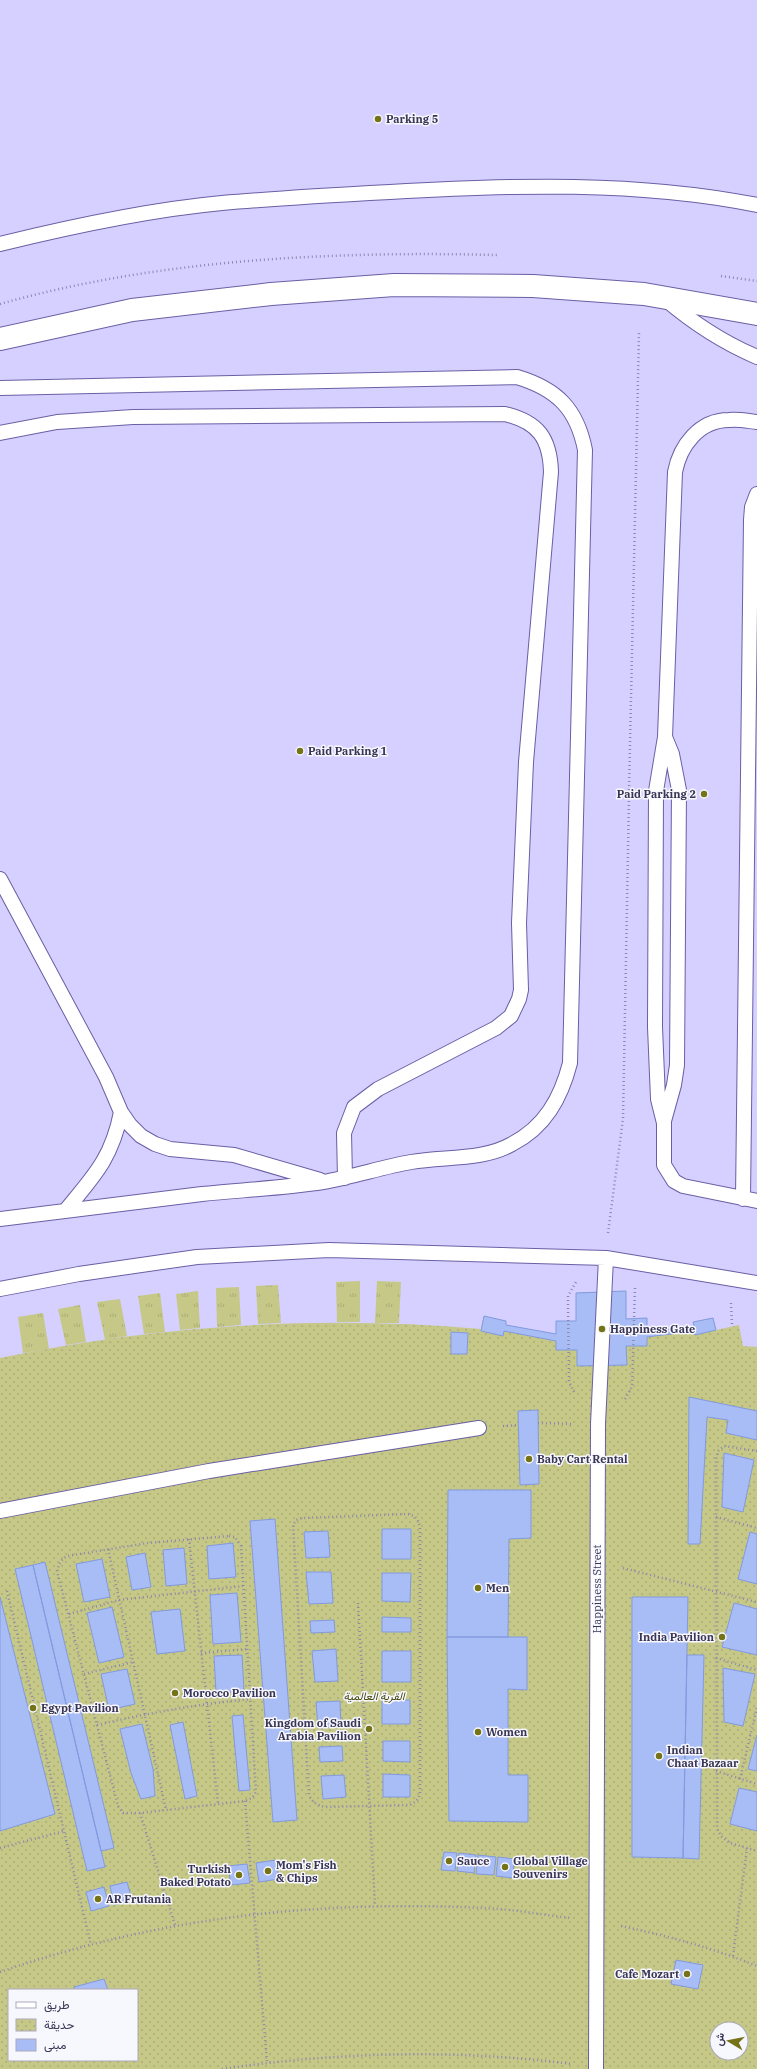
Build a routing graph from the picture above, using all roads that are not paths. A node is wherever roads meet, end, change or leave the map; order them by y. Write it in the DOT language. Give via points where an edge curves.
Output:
graph roads {
  1 [pos="757,205"];
  2 [pos="0,244"];
  3 [pos="663,297"];
  4 [pos="757,314"];
  5 [pos="0,339"];
  6 [pos="757,357"];
  7 [pos="0,388"];
  8 [pos="757,422"];
  9 [pos="0,433"];
  10 [pos="757,494"];
  11 [pos="665,737"];
  12 [pos="0,879"];
  13 [pos="121,1112"];
  14 [pos="664,1123"];
  15 [pos="345,1178"];
  16 [pos="324,1182"];
  17 [pos="750,1200"];
  18 [pos="65,1211"];
  19 [pos="0,1219"];
  20 [pos="606,1258"];
  21 [pos="757,1283"];
  22 [pos="0,1289"];
  23 [pos="478,1428"];
  24 [pos="0,1510"];
  25 [pos="596,2068"];
  1 -- 2 [label="lane" via="727,199 623,189 519,186 418,190 221,203 127,216"];
  3 -- 4 [label="street"];
  3 -- 5 [label="street" via="533,286 394,285 271,294 132,310"];
  3 -- 6 [label="lane" via="698,326"];
  7 -- 15 [label="lane" via="517,377 535,382 565,404 582,434 585,468 570,1063 564,1085 554,1106 541,1123 511,1145 475,1156 419,1161"];
  8 -- 11 [label="lane" via="727,420 702,428 692,436 677,459"];
  9 -- 15 [label="lane" via="57,422 133,417 504,414 529,423 539,431 547,443 551,472 526,762 519,923 519,999 511,1016 496,1028 378,1089 354,1107 344,1133"];
  10 -- 17 [label="lane" via="750,520"];
  11 -- 14 [label="lane" via="656,791 655,1011 658,1099"];
  11 -- 14 [label="lane" via="674,760 679,790 677,1065"];
  12 -- 13 [label="lane" via="106,1077"];
  13 -- 16 [label="lane" via="141,1136 155,1144 170,1149 240,1156"];
  13 -- 18 [label="lane" via="117,1133 109,1153 98,1171"];
  14 -- 17 [label="lane" via="664,1165 674,1181 683,1186"];
  15 -- 16 [label="lane"];
  16 -- 18 [label="lane"];
  18 -- 19 [label="lane"];
  20 -- 21 [label="lane"];
  20 -- 22 [label="lane" via="329,1250 197,1257 79,1274"];
  20 -- 25 [label="lane, Happiness Street" via="598,1424"];
  23 -- 24 [label="lane" via="224,1468"];
}
